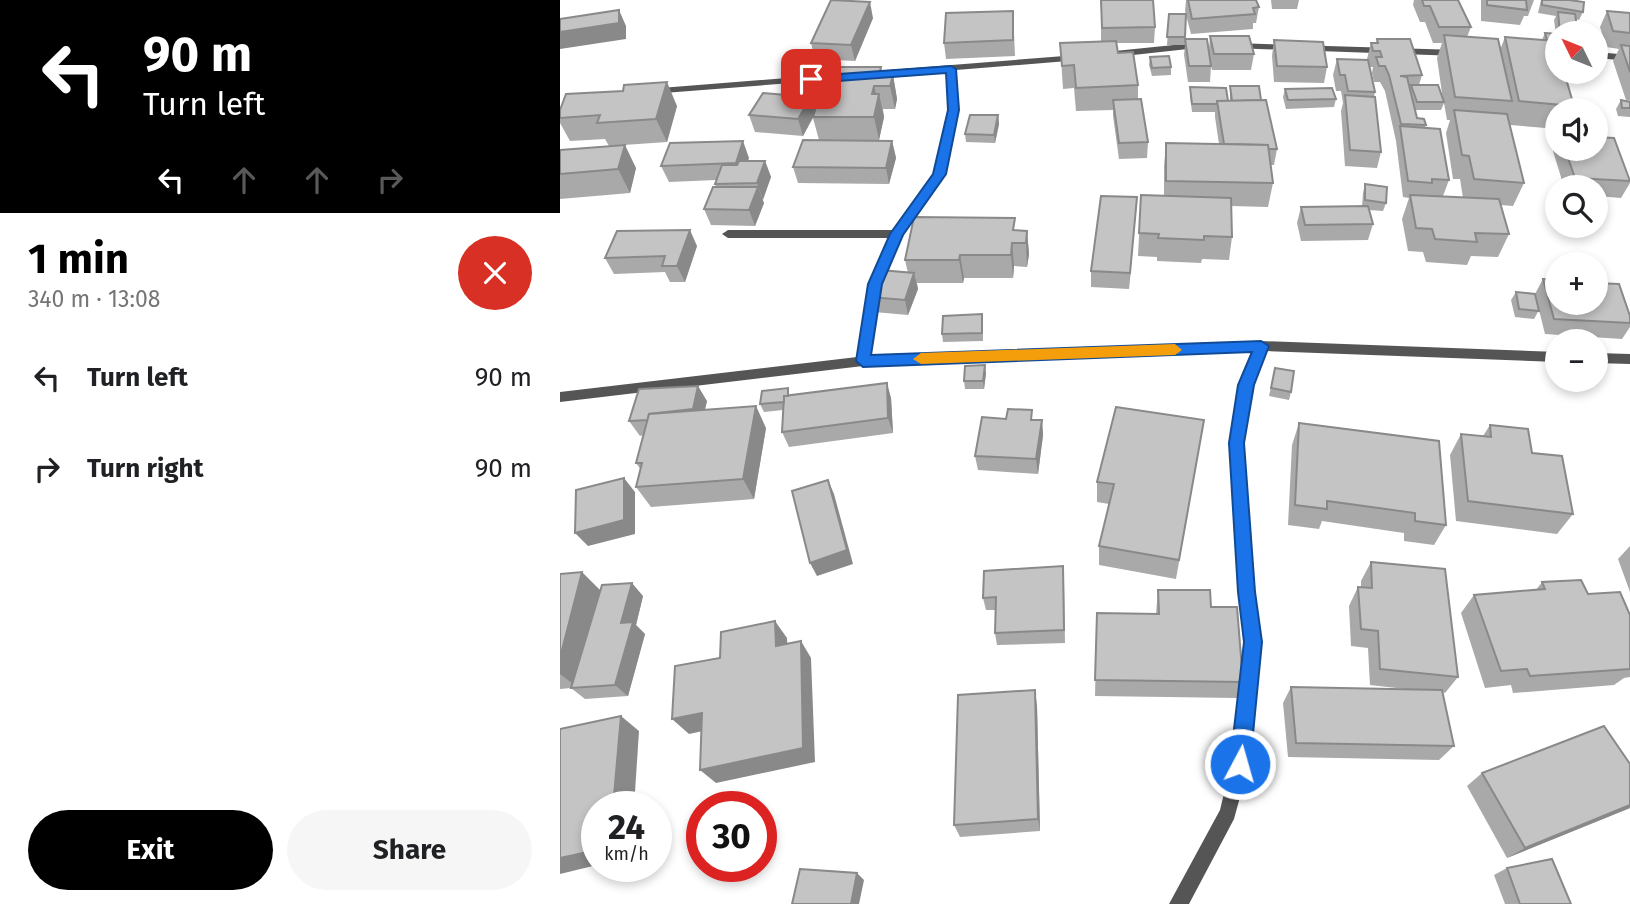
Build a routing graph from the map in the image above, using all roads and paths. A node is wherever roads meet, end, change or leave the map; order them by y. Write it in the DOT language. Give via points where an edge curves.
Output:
graph roads {
  1 [pos="1464,53"];
  2 [pos="1103,55"];
  3 [pos="1608,56"];
  4 [pos="1089,57"];
  5 [pos="1630,58"];
  6 [pos="951,69"];
  7 [pos="644,91"];
  8 [pos="727,234"];
  9 [pos="897,234"];
  10 [pos="1261,346"];
  11 [pos="1545,357"];
  12 [pos="1608,358"];
  13 [pos="1630,359"];
  14 [pos="863,361"];
  15 [pos="560,397"];
  16 [pos="1179,904"];
  1 -- 2 [label="street" via="1206,45"];
  3 -- 5 [label="street"];
  4 -- 6 [label="street"];
  6 -- 7 [label="street"];
  6 -- 9 [label="street" via="953,110 939,174"];
  8 -- 9 [label="street"];
  9 -- 14 [label="street" via="875,284"];
  10 -- 11 [label="street"];
  10 -- 14 [label="street"];
  10 -- 16 [label="street" via="1246,385 1237,443 1253,642 1240,764 1228,813"];
  12 -- 13 [label="street"];
  14 -- 15 [label="street"];
}
